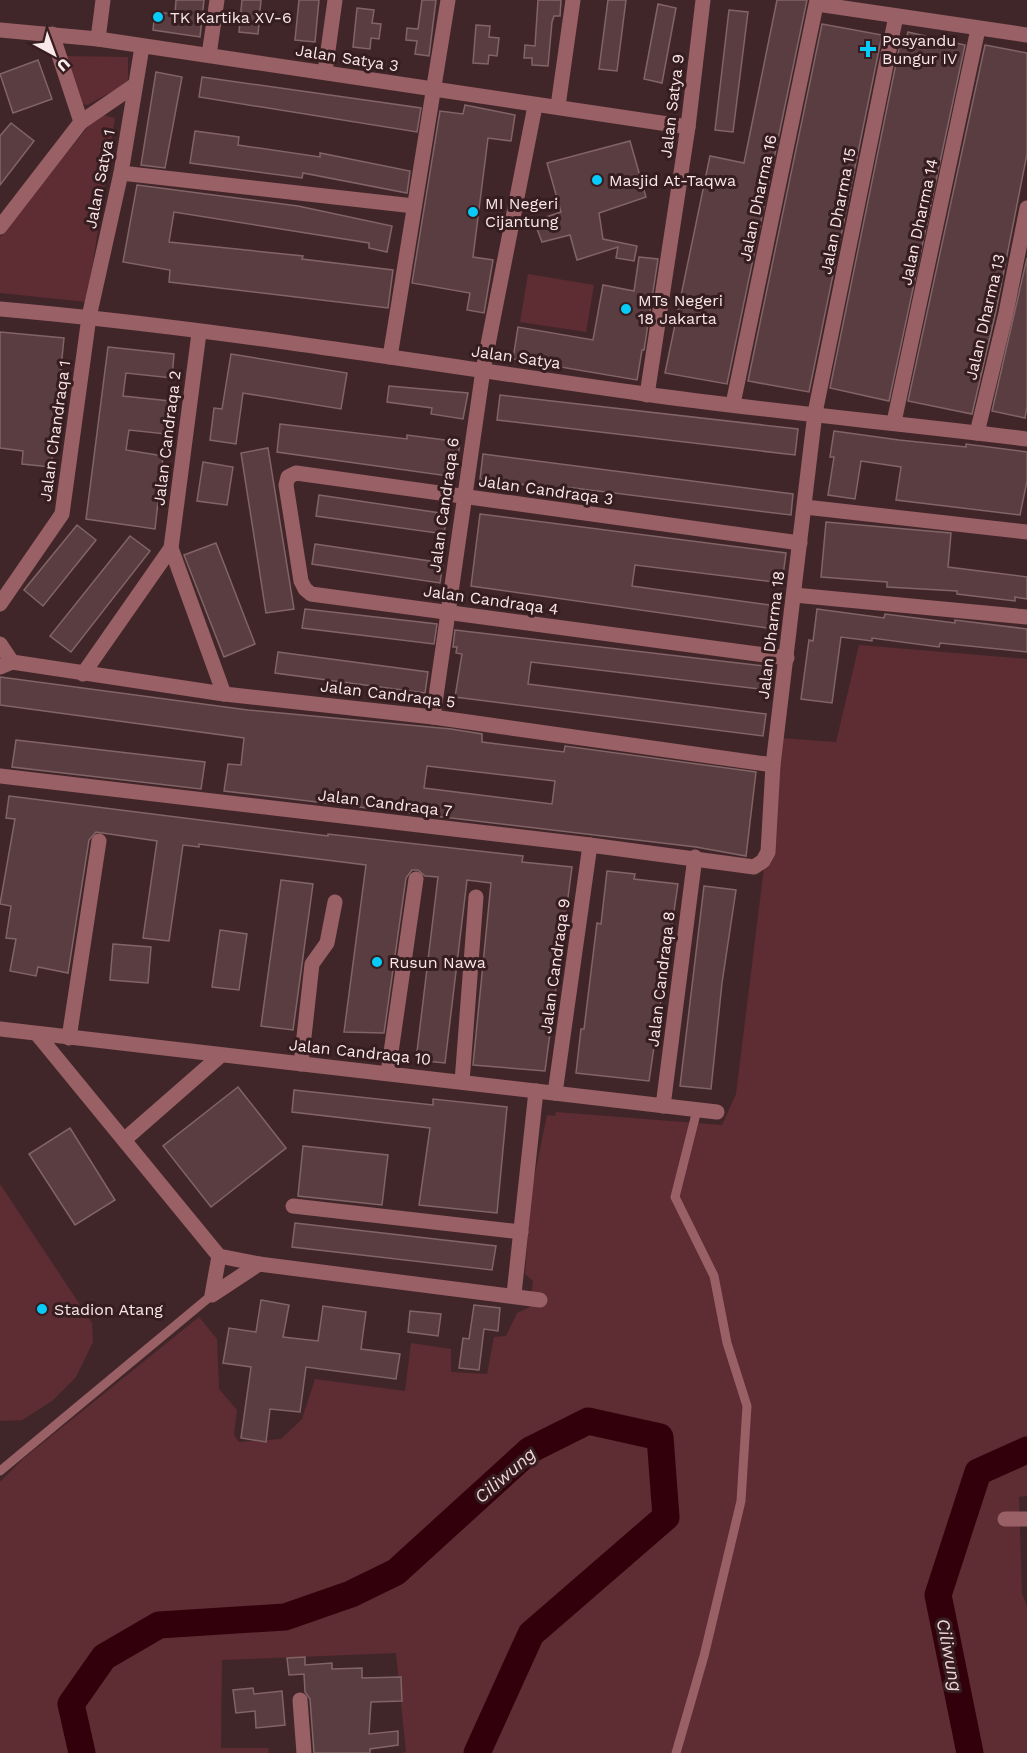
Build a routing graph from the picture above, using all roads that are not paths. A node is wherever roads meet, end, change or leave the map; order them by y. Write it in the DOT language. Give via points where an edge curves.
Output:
graph roads {
  1 [pos="103,0"];
  2 [pos="217,0"];
  3 [pos="335,0"];
  4 [pos="448,0"];
  5 [pos="573,0"];
  6 [pos="703,0"];
  7 [pos="817,2"];
  8 [pos="896,16"];
  9 [pos="978,29"];
  10 [pos="0,30"];
  11 [pos="52,34"];
  12 [pos="1027,35"];
  13 [pos="98,39"];
  14 [pos="142,47"];
  15 [pos="209,55"];
  16 [pos="325,72"];
  17 [pos="135,85"];
  18 [pos="434,91"];
  19 [pos="535,106"];
  20 [pos="558,106"];
  21 [pos="81,122"];
  22 [pos="688,127"];
  23 [pos="121,173"];
  24 [pos="414,206"];
  25 [pos="1027,208"];
  26 [pos="0,227"];
  27 [pos="0,309"];
  28 [pos="89,317"];
  29 [pos="199,333"];
  30 [pos="390,357"];
  31 [pos="483,370"];
  32 [pos="647,394"];
  33 [pos="733,404"];
  34 [pos="815,413"];
  35 [pos="894,422"];
  36 [pos="977,433"];
  37 [pos="1027,440"];
  38 [pos="288,477"];
  39 [pos="463,496"];
  40 [pos="805,507"];
  41 [pos="1027,532"];
  42 [pos="800,543"];
  43 [pos="171,548"];
  44 [pos="794,595"];
  45 [pos="0,603"];
  46 [pos="447,612"];
  47 [pos="1027,617"];
  48 [pos="0,644"];
  49 [pos="787,658"];
  50 [pos="6,664"];
  51 [pos="83,674"];
  52 [pos="224,694"];
  53 [pos="433,717"];
  54 [pos="773,765"];
  55 [pos="0,776"];
  56 [pos="99,841"];
  57 [pos="590,845"];
  58 [pos="695,858"];
  59 [pos="764,861"];
  60 [pos="416,879"];
  61 [pos="476,897"];
  62 [pos="335,902"];
  63 [pos="0,1029"];
  64 [pos="37,1034"];
  65 [pos="69,1038"];
  66 [pos="220,1056"];
  67 [pos="301,1064"];
  68 [pos="388,1073"];
  69 [pos="462,1082"];
  70 [pos="536,1091"];
  71 [pos="555,1093"];
  72 [pos="663,1106"];
  73 [pos="697,1110"];
  74 [pos="717,1112"];
  75 [pos="124,1140"];
  76 [pos="293,1206"];
  77 [pos="521,1232"];
  78 [pos="219,1256"];
  79 [pos="259,1264"];
  80 [pos="212,1294"];
  81 [pos="514,1294"];
  82 [pos="540,1300"];
  83 [pos="0,1471"];
  84 [pos="1005,1519"];
  85 [pos="1027,1519"];
  86 [pos="300,1700"];
  87 [pos="304,1753"];
  88 [pos="676,1753"];
  1 -- 13 [label="street"];
  2 -- 15 [label="street"];
  3 -- 16 [label="street"];
  4 -- 18 [label="street"];
  5 -- 20 [label="street"];
  6 -- 22 [label="street, Jalan Satya 9"];
  7 -- 8 [label="street"];
  7 -- 33 [label="street, Jalan Dharma 16"];
  8 -- 9 [label="street"];
  8 -- 34 [label="street, Jalan Dharma 15"];
  9 -- 12 [label="street"];
  9 -- 35 [label="street, Jalan Dharma 14"];
  10 -- 11 [label="street, Jalan Satya 3"];
  11 -- 13 [label="street, Jalan Satya 3"];
  11 -- 21 [label="street"];
  13 -- 14 [label="street, Jalan Satya 3"];
  14 -- 15 [label="street, Jalan Satya 3"];
  14 -- 17 [label="street, Jalan Satya 1"];
  15 -- 16 [label="street, Jalan Satya 3"];
  16 -- 18 [label="street, Jalan Satya 3"];
  17 -- 21 [label="street"];
  17 -- 23 [label="street, Jalan Satya 1"];
  18 -- 19 [label="street, Jalan Satya 3"];
  18 -- 24 [label="street"];
  19 -- 20 [label="street, Jalan Satya 3"];
  19 -- 31 [label="street, Jalan Candraqa 6"];
  20 -- 22 [label="street, Jalan Satya 3"];
  21 -- 26 [label="street"];
  22 -- 32 [label="street, Jalan Satya 9"];
  23 -- 24 [label="street"];
  23 -- 28 [label="street, Jalan Satya 1"];
  24 -- 30 [label="street"];
  25 -- 36 [label="street, Jalan Dharma 13"];
  27 -- 28 [label="street, Jalan Satya"];
  28 -- 29 [label="street, Jalan Satya"];
  28 -- 45 [label="street, Jalan Chandraqa 1" via="62,514"];
  29 -- 30 [label="street, Jalan Satya"];
  29 -- 43 [label="street, Jalan Candraqa 2"];
  30 -- 31 [label="street, Jalan Satya"];
  31 -- 32 [label="street, Jalan Satya"];
  31 -- 39 [label="street, Jalan Candraqa 6"];
  32 -- 33 [label="street, Jalan Satya"];
  33 -- 34 [label="street, Jalan Satya"];
  34 -- 35 [label="street, Jalan Satya"];
  34 -- 40 [label="street, Jalan Dharma 18"];
  35 -- 36 [label="street, Jalan Satya"];
  36 -- 37 [label="street, Jalan Satya"];
  38 -- 39 [label="street, Jalan Candraqa 3" via="296,473"];
  38 -- 46 [label="street, Jalan Candraqa 4" via="285,485 305,589 311,594"];
  39 -- 42 [label="street, Jalan Candraqa 3"];
  39 -- 46 [label="street, Jalan Candraqa 6"];
  40 -- 41 [label="street"];
  40 -- 42 [label="street, Jalan Dharma 18"];
  42 -- 44 [label="street, Jalan Dharma 18"];
  43 -- 51 [label="street, Jalan Candraqa 2"];
  43 -- 52 [label="street, Jalan Candraqa 2"];
  44 -- 47 [label="street"];
  44 -- 49 [label="street, Jalan Dharma 18"];
  46 -- 49 [label="street, Jalan Candraqa 4"];
  46 -- 53 [label="street, Jalan Candraqa 6"];
  48 -- 50 [label="street"];
  49 -- 54 [label="street, Jalan Dharma 18"];
  50 -- 51 [label="street, Jalan Candraqa 5"];
  51 -- 52 [label="street, Jalan Candraqa 5"];
  52 -- 53 [label="street, Jalan Candraqa 5"];
  53 -- 54 [label="street, Jalan Candraqa 5"];
  54 -- 59 [label="street, Jalan Dharma 18" via="768,852"];
  55 -- 57 [label="street, Jalan Candraqa 7"];
  56 -- 65 [label="street"];
  57 -- 58 [label="street, Jalan Candraqa 7"];
  57 -- 71 [label="street, Jalan Candraqa 9"];
  58 -- 59 [label="street, Jalan Candraqa 7" via="754,867"];
  58 -- 72 [label="street, Jalan Candraqa 8"];
  60 -- 68 [label="street"];
  61 -- 69 [label="street"];
  62 -- 67 [label="street" via="327,943 312,964"];
  63 -- 64 [label="street, Jalan Candraqa 10"];
  64 -- 65 [label="street, Jalan Candraqa 10"];
  64 -- 75 [label="street"];
  65 -- 66 [label="street, Jalan Candraqa 10"];
  66 -- 67 [label="street, Jalan Candraqa 10"];
  66 -- 75 [label="street"];
  67 -- 68 [label="street, Jalan Candraqa 10"];
  68 -- 69 [label="street, Jalan Candraqa 10"];
  69 -- 70 [label="street, Jalan Candraqa 10"];
  70 -- 71 [label="street, Jalan Candraqa 10"];
  70 -- 77 [label="street"];
  71 -- 72 [label="street, Jalan Candraqa 10"];
  72 -- 73 [label="street, Jalan Candraqa 10"];
  73 -- 74 [label="street, Jalan Candraqa 10"];
  73 -- 88 [label="lane" via="675,1197 714,1276 727,1343 747,1406 741,1501"];
  75 -- 78 [label="street"];
  76 -- 77 [label="street"];
  77 -- 81 [label="street"];
  78 -- 79 [label="street"];
  78 -- 80 [label="street"];
  79 -- 80 [label="street"];
  79 -- 81 [label="street"];
  80 -- 83 [label="lane"];
  81 -- 82 [label="street"];
  84 -- 85 [label="street"];
  86 -- 87 [label="street"];
}
